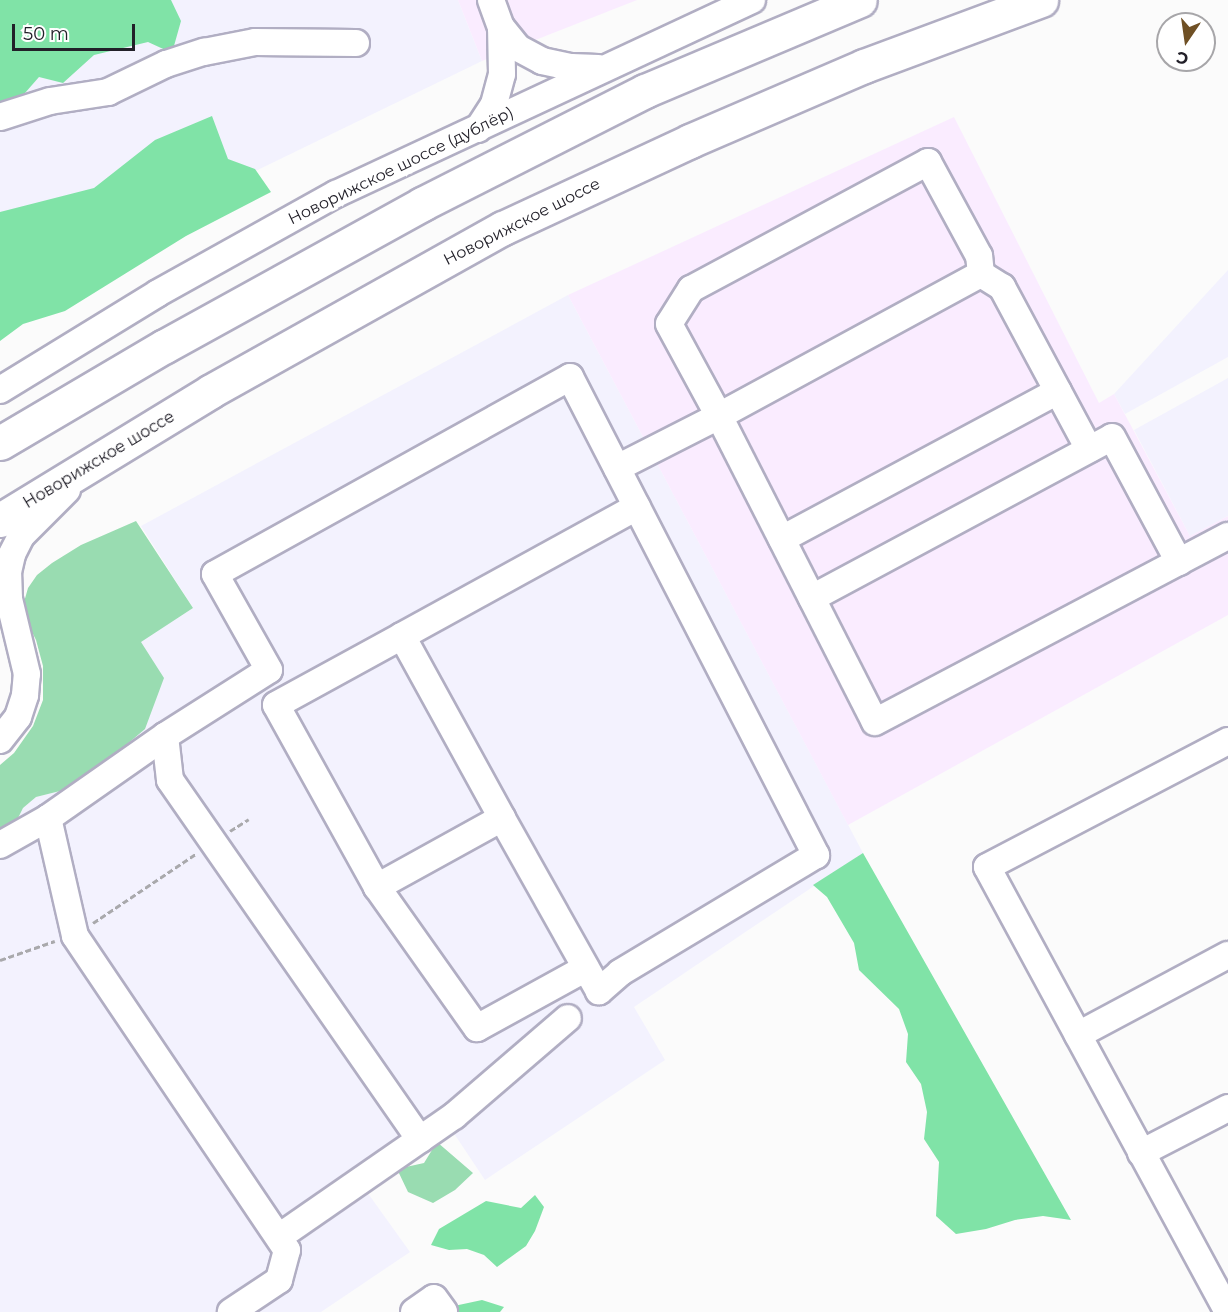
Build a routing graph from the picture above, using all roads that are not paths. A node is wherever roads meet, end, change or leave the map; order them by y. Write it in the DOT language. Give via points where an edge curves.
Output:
graph roads {
  1 [pos="491,0"];
  2 [pos="752,0"];
  3 [pos="860,0"];
  4 [pos="1041,0"];
  5 [pos="501,27"];
  6 [pos="356,43"];
  7 [pos="602,68"];
  8 [pos="0,117"];
  9 [pos="478,129"];
  10 [pos="981,274"];
  11 [pos="5,383"];
  12 [pos="1058,391"];
  13 [pos="719,416"];
  14 [pos="0,443"];
  15 [pos="1089,449"];
  16 [pos="98,461"];
  17 [pos="617,468"];
  18 [pos="637,507"];
  19 [pos="0,520"];
  20 [pos="1228,536"];
  21 [pos="782,539"];
  22 [pos="1179,562"];
  23 [pos="812,598"];
  24 [pos="0,621"];
  25 [pos="402,636"];
  26 [pos="21,646"];
  27 [pos="264,673"];
  28 [pos="281,703"];
  29 [pos="165,736"];
  30 [pos="0,740"];
  31 [pos="1228,741"];
  32 [pos="48,818"];
  33 [pos="502,818"];
  34 [pos="0,845"];
  35 [pos="377,887"];
  36 [pos="1228,955"];
  37 [pos="586,968"];
  38 [pos="568,1018"];
  39 [pos="1078,1035"];
  40 [pos="1228,1108"];
  41 [pos="420,1140"];
  42 [pos="1141,1153"];
  43 [pos="279,1237"];
  44 [pos="231,1312"];
  45 [pos="414,1312"];
  46 [pos="444,1312"];
  47 [pos="1228,1312"];
  1 -- 5 [label="street"];
  2 -- 7 [label="street, Новорижское шоссе (дублёр)"];
  3 -- 14 [label="highway" via="645,90 422,204 165,346"];
  4 -- 16 [label="highway, Новорижское шоссе" via="854,70 503,228 211,391"];
  5 -- 7 [label="street" via="518,48 542,61"];
  5 -- 9 [label="street" via="502,74 494,104"];
  6 -- 8 [label="street" via="255,42 204,52 166,64 108,92 50,101"];
  7 -- 9 [label="street, Новорижское шоссе (дублёр)"];
  9 -- 11 [label="street, Новорижское шоссе (дублёр)" via="336,194 158,292"];
  10 -- 12 [label="street" via="1002,287"];
  10 -- 13 [label="street"];
  10 -- 13 [label="street" via="979,256 928,162 701,283 691,289 669,324"];
  12 -- 15 [label="street"];
  12 -- 21 [label="street"];
  13 -- 17 [label="street"];
  13 -- 21 [label="street"];
  15 -- 22 [label="street" via="1112,437"];
  15 -- 23 [label="street"];
  16 -- 19 [label="highway, Новорижское шоссе"];
  16 -- 26 [label="street" via="21,536 12,554 9,598"];
  17 -- 18 [label="street"];
  17 -- 27 [label="street" via="570,377 214,574"];
  18 -- 25 [label="street"];
  18 -- 37 [label="street" via="816,855 620,973 599,991"];
  20 -- 22 [label="street"];
  21 -- 23 [label="street"];
  22 -- 23 [label="street" via="875,722"];
  24 -- 26 [label="street"];
  25 -- 28 [label="street"];
  25 -- 33 [label="street"];
  26 -- 30 [label="street" via="27,674 25,695 18,717"];
  27 -- 28 [label="street"];
  27 -- 29 [label="street"];
  28 -- 35 [label="street"];
  29 -- 32 [label="street"];
  29 -- 41 [label="street" via="170,780"];
  31 -- 39 [label="street" via="987,867"];
  32 -- 34 [label="street"];
  32 -- 43 [label="street" via="75,936"];
  33 -- 35 [label="street"];
  33 -- 37 [label="street"];
  35 -- 37 [label="street" via="477,1028"];
  36 -- 39 [label="street"];
  38 -- 41 [label="street" via="454,1116"];
  39 -- 42 [label="street"];
  40 -- 42 [label="street"];
  41 -- 43 [label="street"];
  42 -- 47 [label="street"];
  43 -- 44 [label="street" via="287,1250 279,1280"];
  45 -- 46 [label="street" via="434,1298"];
}
